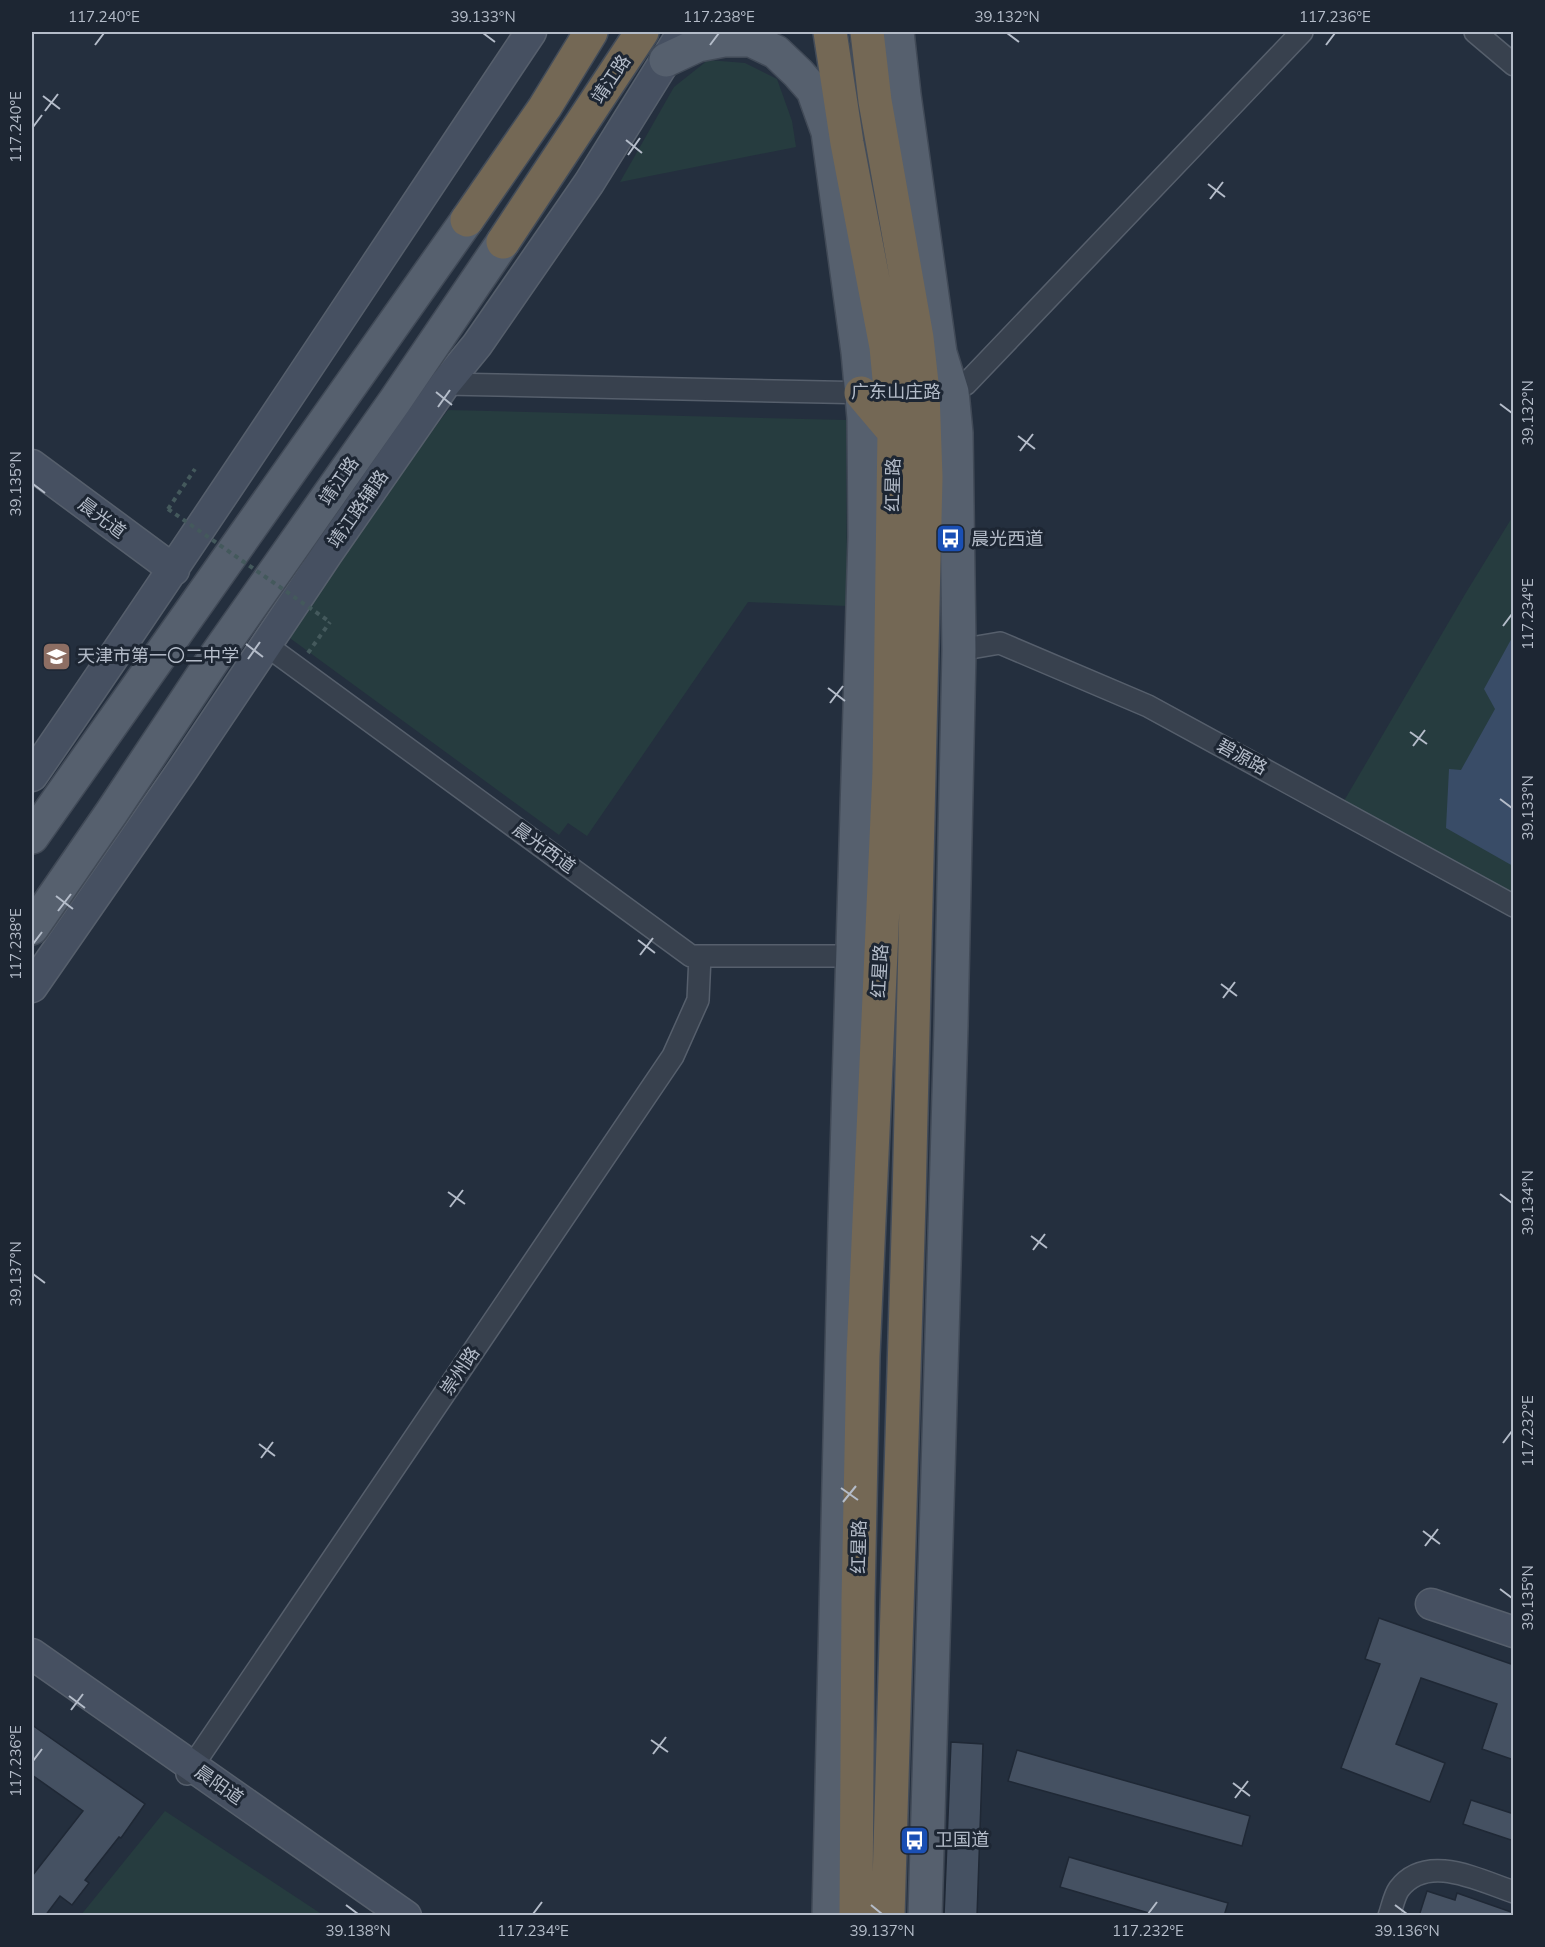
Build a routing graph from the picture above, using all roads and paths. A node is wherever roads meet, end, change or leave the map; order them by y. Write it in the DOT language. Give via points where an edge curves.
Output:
graph roads {
  1 [pos="531,32"];
  2 [pos="591,32"];
  3 [pos="642,32"];
  4 [pos="683,32"];
  5 [pos="830,32"];
  6 [pos="867,32"];
  7 [pos="897,32"];
  8 [pos="1302,32"];
  9 [pos="1475,32"];
  10 [pos="666,60"];
  11 [pos="1514,65"];
  12 [pos="813,90"];
  13 [pos="843,111"];
  14 [pos="840,154"];
  15 [pos="467,220"];
  16 [pos="503,242"];
  17 [pos="940,353"];
  18 [pos="445,384"];
  19 [pos="937,392"];
  20 [pos="876,393"];
  21 [pos="32,465"];
  22 [pos="195,469"];
  23 [pos="174,570"];
  24 [pos="266,645"];
  25 [pos="958,650"];
  26 [pos="298,668"];
  27 [pos="32,776"];
  28 [pos="32,837"];
  29 [pos="1514,906"];
  30 [pos="32,928"];
  31 [pos="700,956"];
  32 [pos="852,956"];
  33 [pos="32,987"];
  34 [pos="1431,1604"];
  35 [pos="1514,1632"];
  36 [pos="32,1654"];
  37 [pos="32,1668"];
  38 [pos="189,1770"];
  39 [pos="1514,1892"];
  40 [pos="390,1916"];
  41 [pos="406,1916"];
  42 [pos="830,1916"];
  43 [pos="856,1916"];
  44 [pos="888,1916"];
  45 [pos="925,1916"];
  46 [pos="1389,1916"];
  1 -- 23 [label="street"];
  2 -- 15 [label="highway"];
  3 -- 16 [label="highway, 靖江路"];
  4 -- 10 [label="street, 靖江路辅路"];
  5 -- 13 [label="highway, 红星路"];
  6 -- 19 [label="highway, 红星路" via="875,101 917,338"];
  7 -- 17 [label="main road"];
  8 -- 19 [label="street, 广东山庄路" via="966,384"];
  9 -- 11 [label="street"];
  10 -- 12 [label="main road" via="698,45 751,40 776,52"];
  10 -- 18 [label="street, 靖江路辅路" via="588,183 477,345"];
  12 -- 13 [label="street"];
  12 -- 14 [label="main road"];
  13 -- 14 [label="highway, 红星路"];
  14 -- 20 [label="highway, 红星路" via="886,347"];
  15 -- 28 [label="main road"];
  16 -- 30 [label="main road, 靖江路"];
  17 -- 19 [label="highway"];
  18 -- 20 [label="street, 广东山庄路"];
  18 -- 24 [label="street, 靖江路辅路"];
  19 -- 20 [label="street, 广东山庄路"];
  19 -- 25 [label="main road" via="956,433"];
  19 -- 44 [label="highway, 红星路" via="926,477"];
  20 -- 32 [label="main road" via="864,418 865,537"];
  20 -- 43 [label="highway, 红星路" via="894,432 890,772 863,1356"];
  21 -- 23 [label="street, 晨光道"];
  22 -- 26 [label="path, bridge" via="168,509 330,622"];
  23 -- 27 [label="street"];
  24 -- 26 [label="street, 晨光西道"];
  24 -- 33 [label="street, 靖江路辅路"];
  25 -- 29 [label="street, 碧源路" via="1000,643 1148,706"];
  25 -- 45 [label="main road" via="951,1038"];
  26 -- 31 [label="street, 晨光西道" via="691,956"];
  31 -- 32 [label="street, 晨光西道"];
  31 -- 38 [label="street, 崇州路" via="698,1000 673,1056"];
  32 -- 42 [label="main road"];
  34 -- 35 [label="street"];
  36 -- 38 [label="street, 晨阳道"];
  37 -- 38 [label="street, 晨阳道"];
  38 -- 40 [label="street, 晨阳道"];
  38 -- 41 [label="street, 晨阳道"];
  39 -- 46 [label="street" via="1434,1870 1414,1876 1399,1890"];
}
